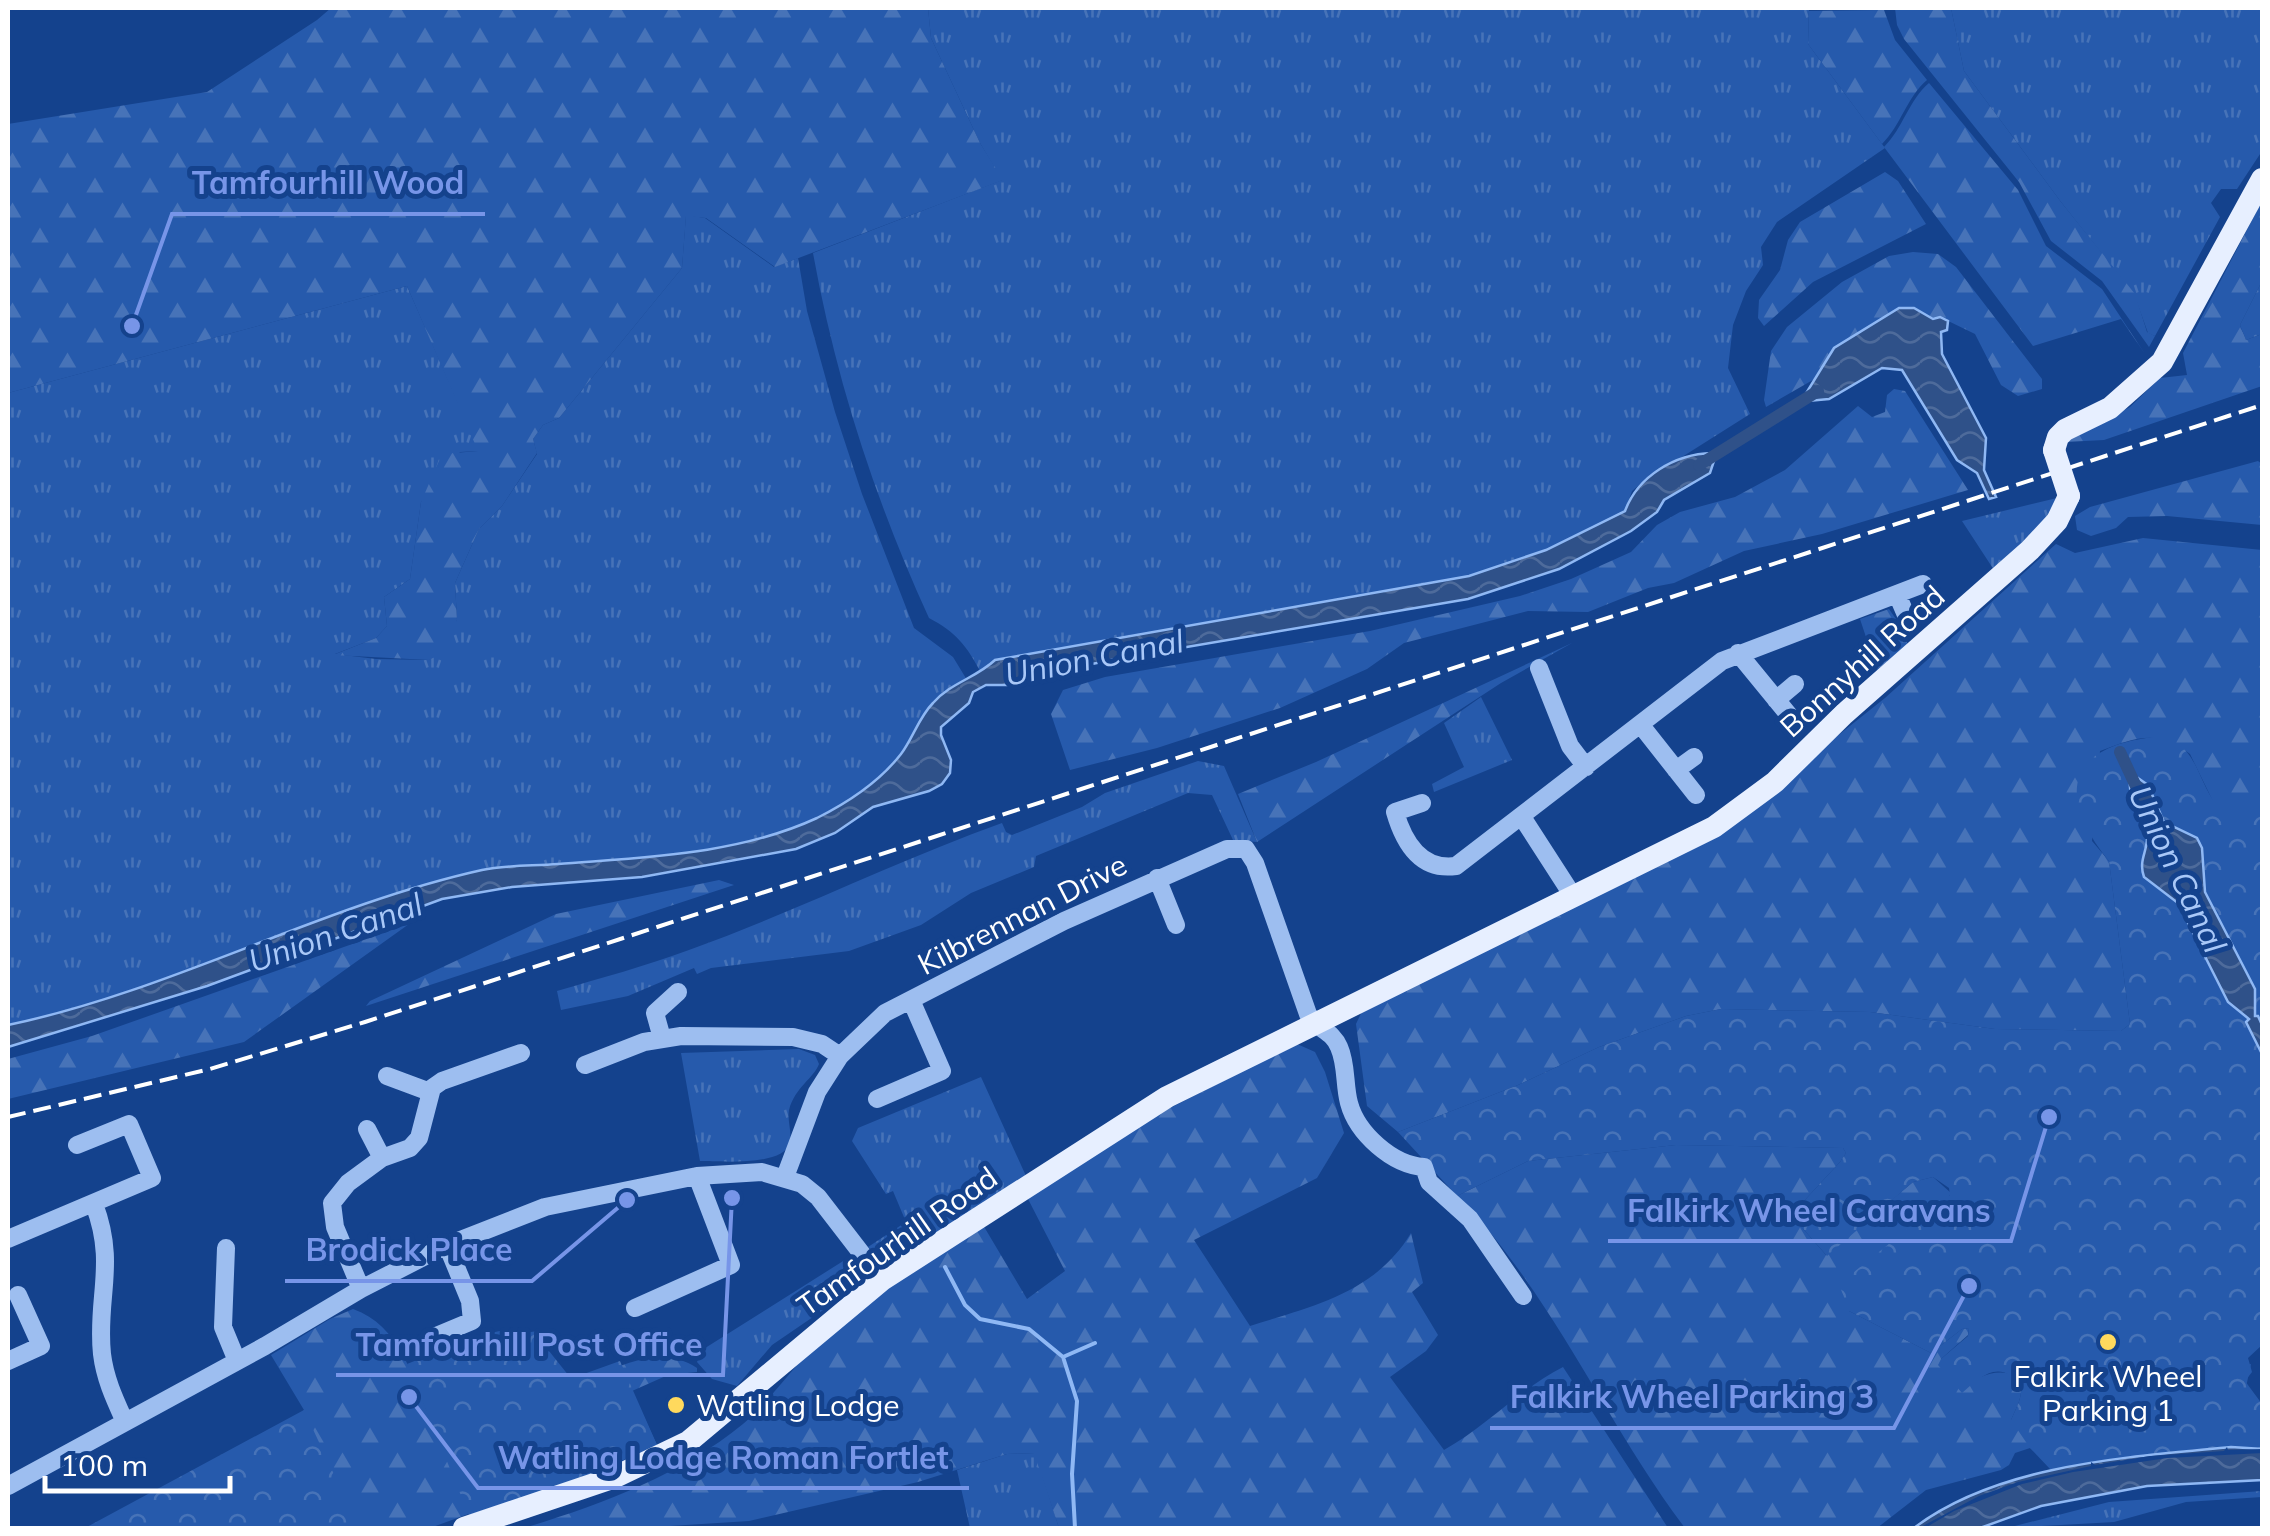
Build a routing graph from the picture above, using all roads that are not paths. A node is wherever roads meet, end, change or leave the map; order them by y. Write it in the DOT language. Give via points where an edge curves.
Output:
graph roads {
  1 [pos="2262,179"];
  2 [pos="1924,584"];
  3 [pos="1897,594"];
  4 [pos="1906,616"];
  5 [pos="1738,653"];
  6 [pos="1540,668"];
  7 [pos="1796,684"];
  8 [pos="1776,700"];
  9 [pos="1640,724"];
  10 [pos="1796,725"];
  11 [pos="1694,756"];
  12 [pos="1586,767"];
  13 [pos="1676,770"];
  14 [pos="1696,796"];
  15 [pos="1422,803"];
  16 [pos="1522,817"];
  17 [pos="1157,878"];
  18 [pos="1573,896"];
  19 [pos="1176,925"];
  20 [pos="678,992"];
  21 [pos="911,1000"];
  22 [pos="1315,1026"];
  23 [pos="662,1038"];
  24 [pos="521,1053"];
  25 [pos="840,1056"];
  26 [pos="586,1065"];
  27 [pos="387,1076"];
  28 [pos="430,1092"];
  29 [pos="877,1099"];
  30 [pos="368,1130"];
  31 [pos="77,1146"];
  32 [pos="382,1158"];
  33 [pos="696,1176"];
  34 [pos="785,1177"];
  35 [pos="94,1204"];
  36 [pos="8,1239"];
  37 [pos="447,1245"];
  38 [pos="226,1248"];
  39 [pos="882,1280"];
  40 [pos="361,1289"];
  41 [pos="18,1295"];
  42 [pos="1524,1296"];
  43 [pos="635,1308"];
  44 [pos="428,1339"];
  45 [pos="8,1361"];
  46 [pos="238,1361"];
  47 [pos="125,1422"];
  48 [pos="8,1486"];
  49 [pos="464,1528"];
  1 -- 18 [label="main road, Bonnyhill Road, bridge" via="2162,362 2110,408 2058,437 2054,450 2069,496 2030,550 1762,793 1714,827"];
  2 -- 3 [label="street"];
  3 -- 4 [label="street"];
  3 -- 5 [label="street"];
  5 -- 8 [label="street"];
  5 -- 9 [label="street"];
  6 -- 12 [label="street" via="1570,746"];
  7 -- 8 [label="street"];
  8 -- 10 [label="street"];
  9 -- 12 [label="street"];
  9 -- 13 [label="street"];
  11 -- 13 [label="street"];
  12 -- 16 [label="street"];
  13 -- 14 [label="street"];
  15 -- 16 [label="street" via="1395,812 1416,854 1441,868 1461,863"];
  16 -- 18 [label="street"];
  17 -- 19 [label="street, Kilbrennan Drive"];
  17 -- 21 [label="street, Kilbrennan Drive"];
  17 -- 22 [label="street, Kilbrennan Drive" via="1227,849 1246,849"];
  18 -- 22 [label="main road, Bonnyhill Road"];
  20 -- 23 [label="street" via="655,1013"];
  21 -- 25 [label="street, Kilbrennan Drive" via="885,1014"];
  21 -- 29 [label="street, Kilbrennan Drive" via="942,1072"];
  22 -- 39 [label="main road, Tamfourhill Road" via="1167,1098"];
  22 -- 42 [label="street" via="1338,1043 1358,1123 1388,1154 1424,1168"];
  23 -- 25 [label="street" via="793,1037"];
  23 -- 26 [label="street"];
  24 -- 28 [label="street" via="442,1081"];
  25 -- 34 [label="street, Kilbrennan Drive" via="817,1092"];
  27 -- 28 [label="street"];
  28 -- 32 [label="street" via="419,1138"];
  30 -- 32 [label="street"];
  31 -- 35 [label="street" via="129,1124 152,1178"];
  32 -- 40 [label="street" via="332,1202 335,1228"];
  33 -- 34 [label="street"];
  33 -- 37 [label="street" via="545,1207"];
  33 -- 43 [label="street" via="731,1265"];
  34 -- 39 [label="street" via="818,1197"];
  35 -- 36 [label="street"];
  35 -- 47 [label="street" via="107,1248 101,1349"];
  37 -- 40 [label="street"];
  37 -- 44 [label="street" via="472,1321"];
  38 -- 46 [label="street" via="223,1327"];
  39 -- 49 [label="main road, Tamfourhill Road" via="688,1442 615,1477"];
  40 -- 46 [label="street"];
  41 -- 45 [label="street" via="40,1346"];
  46 -- 47 [label="street"];
  47 -- 48 [label="street"];
}
